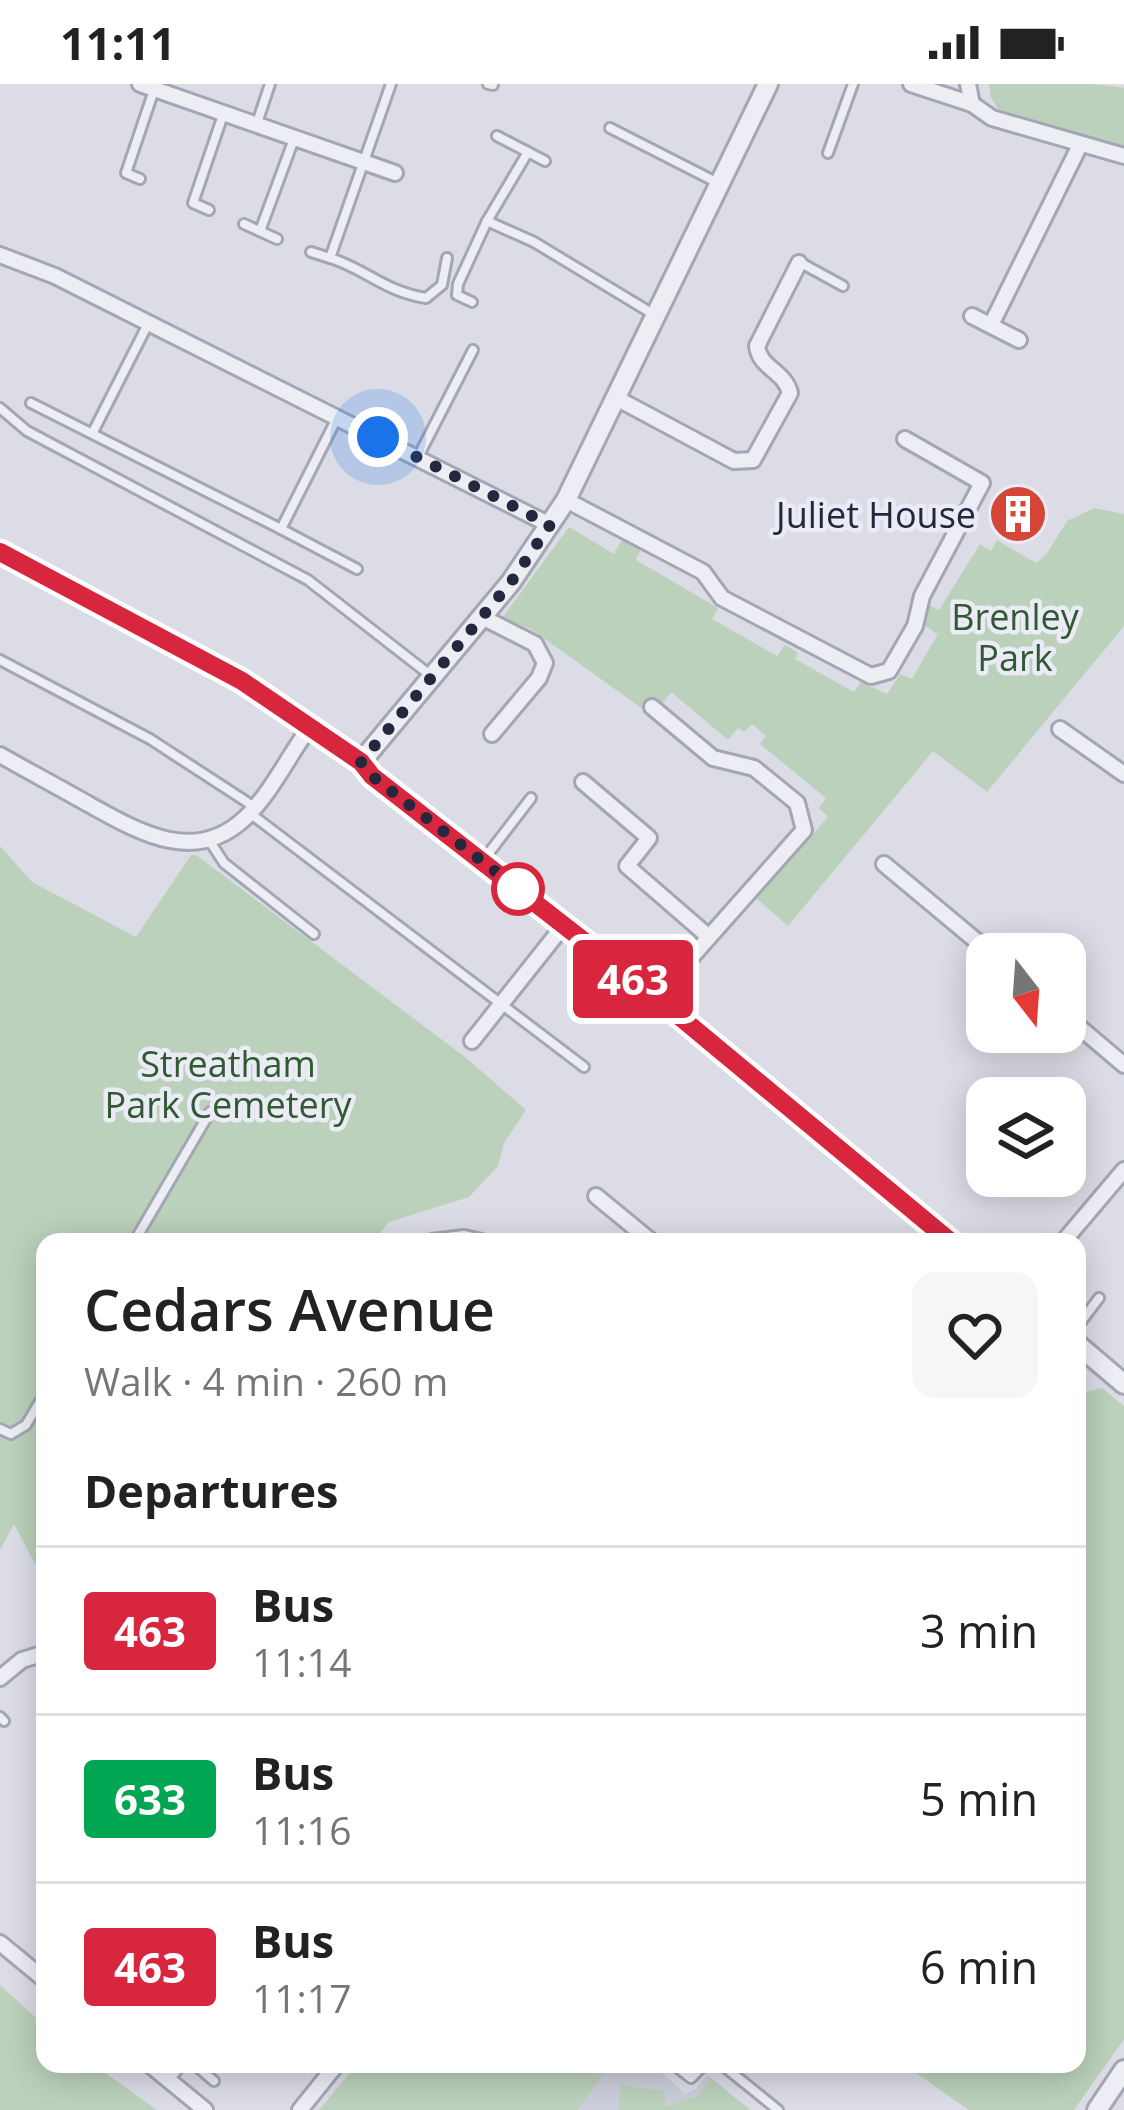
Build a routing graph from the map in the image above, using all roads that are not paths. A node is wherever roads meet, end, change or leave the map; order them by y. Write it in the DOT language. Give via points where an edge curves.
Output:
graph roads {
  1 [pos="193,84"];
  2 [pos="270,84"];
  3 [pos="391,84"];
  4 [pos="768,84"];
  5 [pos="853,84"];
  6 [pos="911,84"];
  7 [pos="968,84"];
  8 [pos="148,87"];
  9 [pos="187,100"];
  10 [pos="973,104"];
  11 [pos="224,113"];
  12 [pos="256,124"];
  13 [pos="610,128"];
  14 [pos="497,136"];
  15 [pos="294,138"];
  16 [pos="1080,145"];
  17 [pos="528,152"];
  18 [pos="828,153"];
  19 [pos="1124,155"];
  20 [pos="545,161"];
  21 [pos="364,162"];
  22 [pos="395,173"];
  23 [pos="140,179"];
  24 [pos="721,184"];
  25 [pos="209,209"];
  26 [pos="487,221"];
  27 [pos="244,224"];
  28 [pos="260,231"];
  29 [pos="277,239"];
  30 [pos="311,252"];
  31 [pos="0,255"];
  32 [pos="330,258"];
  33 [pos="447,259"];
  34 [pos="799,262"];
  35 [pos="843,286"];
  36 [pos="472,302"];
  37 [pos="658,316"];
  38 [pos="972,316"];
  39 [pos="149,322"];
  40 [pos="991,326"];
  41 [pos="1019,340"];
  42 [pos="472,350"];
  43 [pos="619,398"];
  44 [pos="32,403"];
  45 [pos="0,407"];
  46 [pos="338,416"];
  47 [pos="93,432"];
  48 [pos="905,439"];
  49 [pos="418,457"];
  50 [pos="566,500"];
  51 [pos="550,525"];
  52 [pos="280,530"];
  53 [pos="0,551"];
  54 [pos="357,569"];
  55 [pos="482,617"];
  56 [pos="0,660"];
  57 [pos="432,677"];
  58 [pos="652,707"];
  59 [pos="308,728"];
  60 [pos="1060,729"];
  61 [pos="492,734"];
  62 [pos="0,755"];
  63 [pos="361,762"];
  64 [pos="1124,774"];
  65 [pos="584,782"];
  66 [pos="531,798"];
  67 [pos="252,810"];
  68 [pos="209,840"];
  69 [pos="482,862"];
  70 [pos="884,864"];
  71 [pos="564,925"];
  72 [pos="967,933"];
  73 [pos="314,934"];
  74 [pos="710,937"];
  75 [pos="656,997"];
  76 [pos="502,1004"];
  77 [pos="1086,1033"];
  78 [pos="472,1041"];
  79 [pos="1124,1065"];
  80 [pos="584,1067"];
  81 [pos="210,1112"];
  82 [pos="1124,1170"];
  83 [pos="596,1196"];
  84 [pos="139,1233"];
  85 [pos="641,1233"];
  86 [pos="940,1233"];
  87 [pos="1072,1233"];
  88 [pos="1099,1298"];
  89 [pos="1086,1315"];
  90 [pos="1086,1352"];
  91 [pos="1124,1384"];
  92 [pos="36,1407"];
  93 [pos="0,1429"];
  94 [pos="36,1656"];
  95 [pos="0,1678"];
  96 [pos="0,1943"];
  97 [pos="36,1973"];
  98 [pos="1124,2071"];
  99 [pos="159,2073"];
  100 [pos="175,2073"];
  101 [pos="205,2073"];
  102 [pos="330,2073"];
  103 [pos="732,2073"];
  104 [pos="214,2080"];
  105 [pos="168,2081"];
  106 [pos="1110,2102"];
  107 [pos="205,2110"];
  108 [pos="300,2110"];
  109 [pos="778,2110"];
  1 -- 9 [label="lane"];
  2 -- 12 [label="lane"];
  3 -- 21 [label="lane"];
  4 -- 24 [label="street"];
  5 -- 18 [label="lane"];
  6 -- 10 [label="street"];
  7 -- 10 [label="street"];
  8 -- 9 [label="street"];
  8 -- 23 [label="lane" via="126,173"];
  9 -- 11 [label="street"];
  10 -- 16 [label="street" via="992,118"];
  11 -- 12 [label="street"];
  11 -- 25 [label="lane" via="194,203"];
  12 -- 15 [label="street"];
  13 -- 24 [label="lane"];
  14 -- 17 [label="lane"];
  15 -- 21 [label="street"];
  15 -- 28 [label="lane"];
  16 -- 19 [label="street"];
  16 -- 40 [label="street"];
  17 -- 20 [label="lane"];
  17 -- 26 [label="lane"];
  21 -- 22 [label="street"];
  21 -- 32 [label="lane"];
  24 -- 37 [label="street"];
  26 -- 36 [label="lane" via="458,284 458,295"];
  26 -- 37 [label="lane"];
  27 -- 28 [label="lane"];
  28 -- 29 [label="lane"];
  30 -- 32 [label="lane"];
  31 -- 39 [label="street"];
  32 -- 33 [label="lane" via="427,298 439,291"];
  34 -- 35 [label="lane"];
  34 -- 43 [label="street" via="757,346 790,393 753,460 734,461"];
  37 -- 43 [label="street"];
  38 -- 40 [label="street"];
  39 -- 46 [label="street"];
  39 -- 47 [label="lane"];
  40 -- 41 [label="street"];
  42 -- 49 [label="lane"];
  43 -- 50 [label="street"];
  44 -- 47 [label="lane"];
  45 -- 57 [label="lane" via="27,430 308,580"];
  46 -- 49 [label="street"];
  46 -- 52 [label="lane"];
  47 -- 52 [label="lane"];
  48 -- 50 [label="street" via="982,483 922,596 915,626 889,671 871,676 722,598 703,572"];
  49 -- 51 [label="street"];
  50 -- 51 [label="street"];
  51 -- 55 [label="street"];
  52 -- 54 [label="lane"];
  53 -- 59 [label="street" via="242,681"];
  55 -- 57 [label="street"];
  55 -- 61 [label="street" via="535,644 545,663"];
  56 -- 67 [label="lane" via="150,739"];
  57 -- 63 [label="street"];
  58 -- 74 [label="street" via="713,758 754,768 802,809 804,830"];
  59 -- 63 [label="street"];
  59 -- 67 [label="street"];
  60 -- 64 [label="street"];
  62 -- 68 [label="street" via="142,833 176,843"];
  63 -- 69 [label="street"];
  65 -- 74 [label="street" via="650,838 627,866"];
  66 -- 69 [label="lane"];
  67 -- 68 [label="street"];
  67 -- 76 [label="lane"];
  68 -- 73 [label="lane" via="224,863"];
  69 -- 71 [label="street"];
  70 -- 72 [label="street"];
  71 -- 75 [label="street"];
  71 -- 76 [label="street"];
  74 -- 75 [label="street"];
  75 -- 86 [label="street"];
  76 -- 78 [label="street"];
  76 -- 80 [label="lane"];
  77 -- 79 [label="street"];
  81 -- 84 [label="lane"];
  82 -- 87 [label="street"];
  83 -- 85 [label="street"];
  88 -- 89 [label="lane"];
  90 -- 91 [label="street"];
  92 -- 93 [label="lane" via="20,1431"];
  94 -- 95 [label="street"];
  96 -- 97 [label="street"];
  98 -- 106 [label="street"];
  99 -- 105 [label="street"];
  100 -- 105 [label="lane"];
  101 -- 104 [label="lane"];
  102 -- 108 [label="street"];
  103 -- 109 [label="lane"];
  105 -- 107 [label="street"];
}
